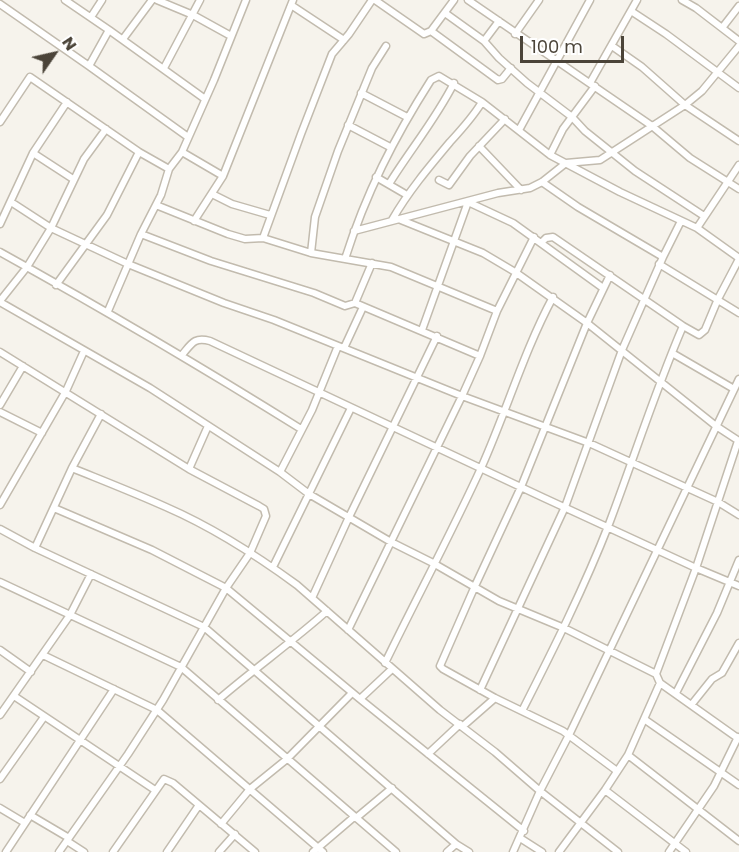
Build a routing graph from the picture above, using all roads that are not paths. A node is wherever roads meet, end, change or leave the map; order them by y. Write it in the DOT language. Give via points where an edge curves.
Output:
graph roads {
  1 [pos="65,0"];
  2 [pos="102,0"];
  3 [pos="152,0"];
  4 [pos="157,0"];
  5 [pos="200,0"];
  6 [pos="246,0"];
  7 [pos="373,0"];
  8 [pos="453,0"];
  9 [pos="468,0"];
  10 [pos="528,0"];
  11 [pos="539,0"];
  12 [pos="590,0"];
  13 [pos="637,0"];
  14 [pos="682,0"];
  15 [pos="701,0"];
  16 [pos="291,2"];
  17 [pos="0,4"];
  18 [pos="739,6"];
  19 [pos="534,8"];
  20 [pos="696,8"];
  21 [pos="631,11"];
  22 [pos="445,13"];
  23 [pos="193,15"];
  24 [pos="91,17"];
  25 [pos="498,21"];
  26 [pos="722,28"];
  27 [pos="109,30"];
  28 [pos="431,31"];
  29 [pos="515,34"];
  30 [pos="231,36"];
  31 [pos="123,39"];
  32 [pos="344,40"];
  33 [pos="484,41"];
  34 [pos="739,41"];
  35 [pos="386,46"];
  36 [pos="612,46"];
  37 [pos="739,46"];
  38 [pos="557,61"];
  39 [pos="89,66"];
  40 [pos="164,68"];
  41 [pos="511,69"];
  42 [pos="717,72"];
  43 [pos="454,83"];
  44 [pos="592,84"];
  45 [pos="739,88"];
  46 [pos="361,93"];
  47 [pos="539,93"];
  48 [pos="205,99"];
  49 [pos="67,102"];
  50 [pos="482,102"];
  51 [pos="685,105"];
  52 [pos="407,117"];
  53 [pos="572,117"];
  54 [pos="505,119"];
  55 [pos="0,122"];
  56 [pos="348,125"];
  57 [pos="652,126"];
  58 [pos="106,129"];
  59 [pos="519,130"];
  60 [pos="188,137"];
  61 [pos="739,141"];
  62 [pos="479,146"];
  63 [pos="390,147"];
  64 [pos="139,152"];
  65 [pos="182,152"];
  66 [pos="611,152"];
  67 [pos="33,153"];
  68 [pos="550,155"];
  69 [pos="566,163"];
  70 [pos="739,165"];
  71 [pos="169,169"];
  72 [pos="223,176"];
  73 [pos="376,177"];
  74 [pos="73,179"];
  75 [pos="439,180"];
  76 [pos="542,182"];
  77 [pos="727,183"];
  78 [pos="389,184"];
  79 [pos="739,189"];
  80 [pos="521,190"];
  81 [pos="212,194"];
  82 [pos="407,195"];
  83 [pos="11,202"];
  84 [pos="468,202"];
  85 [pos="156,205"];
  86 [pos="270,215"];
  87 [pos="704,216"];
  88 [pos="392,220"];
  89 [pos="401,220"];
  90 [pos="194,221"];
  91 [pos="681,221"];
  92 [pos="0,224"];
  93 [pos="51,228"];
  94 [pos="697,228"];
  95 [pos="354,231"];
  96 [pos="141,234"];
  97 [pos="534,237"];
  98 [pos="263,238"];
  99 [pos="454,242"];
  100 [pos="541,243"];
  101 [pos="86,244"];
  102 [pos="0,252"];
  103 [pos="311,253"];
  104 [pos="663,257"];
  105 [pos="739,258"];
  106 [pos="345,259"];
  107 [pos="372,263"];
  108 [pos="128,264"];
  109 [pos="659,264"];
  110 [pos="27,267"];
  111 [pos="515,272"];
  112 [pos="610,275"];
  113 [pos="56,285"];
  114 [pos="437,286"];
  115 [pos="603,288"];
  116 [pos="553,297"];
  117 [pos="645,299"];
  118 [pos="718,299"];
  119 [pos="0,302"];
  120 [pos="355,303"];
  121 [pos="363,307"];
  122 [pos="108,311"];
  123 [pos="497,311"];
  124 [pos="739,313"];
  125 [pos="587,323"];
  126 [pos="683,326"];
  127 [pos="422,330"];
  128 [pos="437,336"];
  129 [pos="341,347"];
  130 [pos="622,350"];
  131 [pos="84,351"];
  132 [pos="0,352"];
  133 [pos="672,353"];
  134 [pos="182,355"];
  135 [pos="480,356"];
  136 [pos="23,366"];
  137 [pos="417,378"];
  138 [pos="739,379"];
  139 [pos="661,380"];
  140 [pos="734,389"];
  141 [pos="66,391"];
  142 [pos="318,392"];
  143 [pos="462,396"];
  144 [pos="0,405"];
  145 [pos="351,408"];
  146 [pos="0,412"];
  147 [pos="505,412"];
  148 [pos="101,414"];
  149 [pos="208,426"];
  150 [pos="716,426"];
  151 [pos="392,427"];
  152 [pos="546,427"];
  153 [pos="301,429"];
  154 [pos="42,434"];
  155 [pos="739,441"];
  156 [pos="589,443"];
  157 [pos="437,448"];
  158 [pos="632,464"];
  159 [pos="481,467"];
  160 [pos="72,468"];
  161 [pos="189,469"];
  162 [pos="280,472"];
  163 [pos="521,487"];
  164 [pos="686,488"];
  165 [pos="309,494"];
  166 [pos="718,502"];
  167 [pos="0,505"];
  168 [pos="565,507"];
  169 [pos="54,508"];
  170 [pos="739,515"];
  171 [pos="349,517"];
  172 [pos="608,526"];
  173 [pos="0,529"];
  174 [pos="391,542"];
  175 [pos="35,548"];
  176 [pos="656,550"];
  177 [pos="250,553"];
  178 [pos="739,560"];
  179 [pos="433,563"];
  180 [pos="273,567"];
  181 [pos="696,568"];
  182 [pos="91,574"];
  183 [pos="730,581"];
  184 [pos="0,582"];
  185 [pos="475,586"];
  186 [pos="739,586"];
  187 [pos="226,588"];
  188 [pos="312,598"];
  189 [pos="519,610"];
  190 [pos="327,611"];
  191 [pos="70,615"];
  192 [pos="204,627"];
  193 [pos="564,628"];
  194 [pos="348,630"];
  195 [pos="292,642"];
  196 [pos="739,643"];
  197 [pos="0,650"];
  198 [pos="609,651"];
  199 [pos="43,655"];
  200 [pos="385,663"];
  201 [pos="181,667"];
  202 [pos="253,669"];
  203 [pos="392,669"];
  204 [pos="31,672"];
  205 [pos="656,674"];
  206 [pos="660,683"];
  207 [pos="114,689"];
  208 [pos="480,690"];
  209 [pos="352,693"];
  210 [pos="676,693"];
  211 [pos="14,696"];
  212 [pos="495,698"];
  213 [pos="360,699"];
  214 [pos="0,700"];
  215 [pos="218,700"];
  216 [pos="692,704"];
  217 [pos="7,705"];
  218 [pos="157,710"];
  219 [pos="522,711"];
  220 [pos="0,715"];
  221 [pos="44,717"];
  222 [pos="644,718"];
  223 [pos="461,725"];
  224 [pos="321,727"];
  225 [pos="569,735"];
  226 [pos="739,737"];
  227 [pos="81,742"];
  228 [pos="428,754"];
  229 [pos="628,755"];
  230 [pos="287,759"];
  231 [pos="118,766"];
  232 [pos="617,771"];
  233 [pos="720,774"];
  234 [pos="0,779"];
  235 [pos="739,785"];
  236 [pos="392,788"];
  237 [pos="250,789"];
  238 [pos="155,790"];
  239 [pos="605,790"];
  240 [pos="540,791"];
  241 [pos="199,806"];
  242 [pos="0,808"];
  243 [pos="698,811"];
  244 [pos="30,815"];
  245 [pos="355,818"];
  246 [pos="25,823"];
  247 [pos="581,823"];
  248 [pos="221,824"];
  249 [pos="524,831"];
  250 [pos="234,834"];
  251 [pos="520,838"];
  252 [pos="68,840"];
  253 [pos="739,841"];
  254 [pos="456,844"];
  255 [pos="675,844"];
  256 [pos="318,851"];
  257 [pos="6,852"];
  258 [pos="59,852"];
  259 [pos="84,852"];
  260 [pos="113,852"];
  261 [pos="167,852"];
  262 [pos="219,852"];
  263 [pos="255,852"];
  264 [pos="396,852"];
  265 [pos="447,852"];
  266 [pos="469,852"];
  267 [pos="513,852"];
  268 [pos="542,852"];
  269 [pos="559,852"];
  270 [pos="618,852"];
  271 [pos="669,852"];
  272 [pos="686,852"];
  1 -- 24 [label="street"];
  2 -- 24 [label="street"];
  3 -- 31 [label="street"];
  4 -- 23 [label="street"];
  5 -- 23 [label="street"];
  6 -- 30 [label="street"];
  7 -- 28 [label="street" via="421,33"];
  7 -- 32 [label="street"];
  8 -- 22 [label="street"];
  9 -- 25 [label="street"];
  10 -- 19 [label="street"];
  11 -- 19 [label="street"];
  12 -- 38 [label="street"];
  13 -- 21 [label="street"];
  14 -- 20 [label="street"];
  15 -- 20 [label="street"];
  16 -- 32 [label="street"];
  16 -- 72 [label="street"];
  17 -- 39 [label="street"];
  18 -- 26 [label="street"];
  19 -- 29 [label="street"];
  20 -- 26 [label="street"];
  21 -- 36 [label="street"];
  21 -- 42 [label="street"];
  22 -- 28 [label="street"];
  22 -- 33 [label="street"];
  23 -- 30 [label="street"];
  23 -- 40 [label="street"];
  24 -- 27 [label="street"];
  25 -- 29 [label="street"];
  25 -- 33 [label="street"];
  26 -- 34 [label="street"];
  27 -- 31 [label="street"];
  27 -- 39 [label="street"];
  28 -- 41 [label="street" via="498,80"];
  29 -- 38 [label="street"];
  30 -- 48 [label="street"];
  31 -- 40 [label="street"];
  32 -- 86 [label="street" via="332,54 323,75"];
  33 -- 41 [label="street"];
  35 -- 46 [label="street"];
  36 -- 44 [label="street"];
  36 -- 51 [label="street"];
  37 -- 42 [label="street"];
  38 -- 44 [label="street"];
  38 -- 47 [label="street"];
  39 -- 60 [label="street"];
  40 -- 48 [label="street"];
  41 -- 47 [label="street"];
  42 -- 45 [label="street"];
  42 -- 51 [label="street"];
  43 -- 50 [label="street"];
  43 -- 52 [label="street" via="435,77"];
  43 -- 78 [label="street" via="442,108"];
  44 -- 53 [label="street"];
  44 -- 57 [label="street"];
  46 -- 52 [label="street"];
  46 -- 56 [label="street"];
  47 -- 53 [label="street"];
  47 -- 59 [label="street"];
  48 -- 60 [label="street"];
  49 -- 55 [label="street" via="30,77"];
  49 -- 58 [label="street"];
  49 -- 67 [label="street"];
  50 -- 54 [label="street"];
  50 -- 82 [label="street"];
  51 -- 57 [label="street"];
  51 -- 61 [label="street"];
  52 -- 63 [label="street"];
  53 -- 66 [label="street"];
  53 -- 68 [label="street"];
  54 -- 59 [label="street"];
  54 -- 62 [label="street"];
  56 -- 63 [label="street"];
  56 -- 103 [label="street" via="315,217"];
  57 -- 66 [label="street"];
  57 -- 77 [label="street"];
  58 -- 64 [label="street"];
  58 -- 74 [label="street"];
  59 -- 68 [label="street"];
  60 -- 65 [label="street"];
  62 -- 75 [label="street" via="448,185"];
  62 -- 80 [label="street"];
  63 -- 73 [label="street"];
  64 -- 71 [label="street"];
  64 -- 101 [label="street" via="107,215"];
  65 -- 71 [label="street"];
  65 -- 72 [label="street"];
  66 -- 69 [label="street" via="594,162"];
  66 -- 87 [label="street"];
  67 -- 74 [label="street"];
  67 -- 83 [label="street"];
  68 -- 69 [label="street"];
  69 -- 76 [label="street"];
  69 -- 91 [label="street"];
  70 -- 77 [label="street"];
  71 -- 85 [label="street"];
  72 -- 81 [label="street"];
  73 -- 78 [label="street"];
  73 -- 95 [label="street"];
  74 -- 93 [label="street"];
  76 -- 80 [label="street"];
  76 -- 104 [label="street"];
  77 -- 79 [label="street"];
  77 -- 87 [label="street"];
  78 -- 82 [label="street"];
  80 -- 84 [label="street"];
  81 -- 86 [label="street"];
  81 -- 90 [label="street"];
  82 -- 88 [label="street"];
  83 -- 92 [label="street"];
  83 -- 93 [label="street"];
  84 -- 89 [label="street"];
  84 -- 97 [label="street"];
  84 -- 99 [label="street"];
  85 -- 90 [label="street"];
  85 -- 96 [label="street"];
  86 -- 98 [label="street"];
  87 -- 94 [label="street"];
  88 -- 89 [label="street"];
  88 -- 95 [label="street"];
  89 -- 99 [label="street"];
  90 -- 98 [label="street" via="245,239"];
  91 -- 94 [label="street"];
  91 -- 104 [label="street"];
  93 -- 101 [label="street"];
  93 -- 110 [label="street"];
  94 -- 105 [label="street"];
  95 -- 106 [label="street"];
  96 -- 108 [label="street"];
  96 -- 120 [label="street" via="345,306"];
  97 -- 100 [label="street"];
  97 -- 111 [label="street"];
  98 -- 103 [label="street"];
  99 -- 111 [label="street"];
  99 -- 114 [label="street"];
  100 -- 112 [label="street" via="553,237"];
  100 -- 115 [label="street"];
  101 -- 108 [label="street"];
  101 -- 113 [label="street"];
  102 -- 110 [label="street"];
  103 -- 106 [label="street"];
  104 -- 109 [label="street"];
  105 -- 118 [label="street"];
  106 -- 107 [label="street"];
  107 -- 114 [label="street"];
  107 -- 120 [label="street"];
  108 -- 122 [label="street"];
  108 -- 129 [label="street"];
  109 -- 117 [label="street"];
  109 -- 118 [label="street"];
  110 -- 113 [label="street"];
  110 -- 119 [label="street"];
  111 -- 116 [label="street"];
  111 -- 123 [label="street"];
  112 -- 115 [label="street"];
  112 -- 117 [label="street"];
  113 -- 122 [label="street"];
  114 -- 123 [label="street"];
  114 -- 127 [label="street"];
  115 -- 125 [label="street"];
  116 -- 125 [label="street"];
  116 -- 147 [label="street"];
  117 -- 126 [label="street"];
  117 -- 130 [label="street"];
  118 -- 124 [label="street"];
  118 -- 126 [label="street" via="702,333 695,334"];
  119 -- 131 [label="street"];
  120 -- 121 [label="street"];
  121 -- 127 [label="street"];
  121 -- 129 [label="street"];
  122 -- 134 [label="street"];
  123 -- 135 [label="street"];
  125 -- 130 [label="street"];
  125 -- 152 [label="street"];
  126 -- 133 [label="street"];
  127 -- 128 [label="street"];
  128 -- 135 [label="street"];
  128 -- 137 [label="street"];
  129 -- 137 [label="street"];
  129 -- 142 [label="street"];
  130 -- 139 [label="street"];
  130 -- 156 [label="street"];
  131 -- 141 [label="street"];
  131 -- 149 [label="street"];
  132 -- 136 [label="street"];
  133 -- 139 [label="street"];
  133 -- 140 [label="street"];
  134 -- 142 [label="street" via="195,340 210,341"];
  134 -- 153 [label="street"];
  135 -- 143 [label="street"];
  136 -- 141 [label="street"];
  136 -- 144 [label="street"];
  137 -- 143 [label="street"];
  137 -- 151 [label="street"];
  138 -- 140 [label="street"];
  139 -- 150 [label="street"];
  139 -- 158 [label="street"];
  140 -- 150 [label="street"];
  141 -- 148 [label="street"];
  141 -- 154 [label="street"];
  142 -- 145 [label="street"];
  142 -- 153 [label="street"];
  143 -- 147 [label="street"];
  143 -- 157 [label="street"];
  145 -- 151 [label="street"];
  145 -- 165 [label="street"];
  146 -- 154 [label="street"];
  147 -- 152 [label="street"];
  147 -- 159 [label="street"];
  148 -- 160 [label="street"];
  148 -- 161 [label="street"];
  149 -- 161 [label="street"];
  149 -- 162 [label="street"];
  150 -- 155 [label="street"];
  150 -- 164 [label="street"];
  151 -- 157 [label="street"];
  151 -- 171 [label="street"];
  152 -- 156 [label="street"];
  152 -- 163 [label="street"];
  153 -- 162 [label="street"];
  154 -- 167 [label="street"];
  155 -- 166 [label="street"];
  156 -- 158 [label="street"];
  156 -- 168 [label="street"];
  157 -- 159 [label="street"];
  157 -- 174 [label="street"];
  158 -- 164 [label="street"];
  158 -- 172 [label="street"];
  159 -- 163 [label="street"];
  159 -- 179 [label="street"];
  160 -- 169 [label="street"];
  160 -- 177 [label="street" via="167,507"];
  161 -- 177 [label="street" via="264,510 266,516"];
  162 -- 165 [label="street"];
  163 -- 168 [label="street"];
  163 -- 185 [label="street"];
  164 -- 166 [label="street"];
  164 -- 176 [label="street"];
  165 -- 171 [label="street"];
  165 -- 180 [label="street"];
  166 -- 170 [label="street"];
  166 -- 181 [label="street"];
  168 -- 172 [label="street"];
  168 -- 189 [label="street"];
  169 -- 175 [label="street"];
  169 -- 187 [label="street" via="152,550"];
  171 -- 174 [label="street"];
  171 -- 188 [label="street"];
  172 -- 176 [label="street"];
  172 -- 193 [label="street"];
  173 -- 175 [label="street"];
  174 -- 179 [label="street"];
  174 -- 194 [label="street"];
  175 -- 182 [label="street"];
  176 -- 181 [label="street"];
  176 -- 198 [label="street"];
  177 -- 180 [label="street"];
  177 -- 187 [label="street"];
  178 -- 183 [label="street"];
  179 -- 185 [label="street"];
  179 -- 200 [label="street"];
  180 -- 188 [label="street"];
  181 -- 183 [label="street"];
  181 -- 205 [label="street"];
  182 -- 191 [label="street"];
  182 -- 192 [label="street"];
  183 -- 186 [label="street"];
  183 -- 210 [label="street"];
  184 -- 191 [label="street"];
  185 -- 189 [label="street"];
  185 -- 208 [label="street" via="440,666"];
  187 -- 192 [label="street"];
  187 -- 195 [label="street"];
  188 -- 190 [label="street"];
  189 -- 193 [label="street"];
  189 -- 208 [label="street"];
  190 -- 194 [label="street"];
  190 -- 195 [label="street"];
  191 -- 199 [label="street"];
  191 -- 201 [label="street"];
  192 -- 201 [label="street"];
  192 -- 202 [label="street"];
  193 -- 198 [label="street"];
  193 -- 219 [label="street"];
  194 -- 200 [label="street"];
  195 -- 202 [label="street"];
  195 -- 209 [label="street"];
  196 -- 216 [label="street" via="722,673 712,679"];
  197 -- 204 [label="street"];
  198 -- 205 [label="street"];
  198 -- 225 [label="street"];
  199 -- 204 [label="street"];
  199 -- 207 [label="street"];
  200 -- 203 [label="street"];
  201 -- 215 [label="street"];
  201 -- 218 [label="street"];
  202 -- 215 [label="street"];
  202 -- 224 [label="street"];
  203 -- 213 [label="street"];
  203 -- 223 [label="street"];
  204 -- 211 [label="street"];
  205 -- 206 [label="street"];
  206 -- 210 [label="street"];
  206 -- 222 [label="street"];
  207 -- 218 [label="street"];
  207 -- 227 [label="street"];
  208 -- 212 [label="street"];
  209 -- 213 [label="street"];
  209 -- 224 [label="street"];
  210 -- 216 [label="street"];
  211 -- 217 [label="street"];
  211 -- 221 [label="street"];
  212 -- 219 [label="street"];
  212 -- 223 [label="street"];
  213 -- 228 [label="street"];
  214 -- 217 [label="street"];
  215 -- 230 [label="street"];
  216 -- 226 [label="street"];
  217 -- 220 [label="street"];
  218 -- 231 [label="street"];
  218 -- 237 [label="street"];
  219 -- 225 [label="street"];
  221 -- 227 [label="street"];
  221 -- 234 [label="street"];
  222 -- 229 [label="street"];
  222 -- 233 [label="street"];
  223 -- 228 [label="street"];
  223 -- 240 [label="street"];
  224 -- 230 [label="street"];
  224 -- 236 [label="street"];
  225 -- 232 [label="street"];
  225 -- 240 [label="street"];
  226 -- 233 [label="street"];
  227 -- 231 [label="street"];
  227 -- 244 [label="street"];
  228 -- 249 [label="street"];
  229 -- 232 [label="street"];
  229 -- 243 [label="street"];
  230 -- 237 [label="street"];
  230 -- 245 [label="street"];
  231 -- 238 [label="street"];
  231 -- 252 [label="street"];
  232 -- 239 [label="street"];
  233 -- 235 [label="street"];
  233 -- 243 [label="street"];
  236 -- 245 [label="street"];
  236 -- 254 [label="street"];
  237 -- 248 [label="street"];
  237 -- 256 [label="street"];
  238 -- 241 [label="street" via="166,779"];
  238 -- 260 [label="street"];
  239 -- 247 [label="street"];
  239 -- 255 [label="street"];
  240 -- 247 [label="street"];
  240 -- 249 [label="street"];
  241 -- 248 [label="street"];
  241 -- 261 [label="street"];
  242 -- 246 [label="street"];
  243 -- 253 [label="street"];
  243 -- 255 [label="street"];
  244 -- 246 [label="street"];
  244 -- 252 [label="street"];
  245 -- 256 [label="street"];
  245 -- 264 [label="street"];
  246 -- 257 [label="street"];
  247 -- 269 [label="street"];
  247 -- 270 [label="street"];
  248 -- 250 [label="street"];
  249 -- 251 [label="street"];
  250 -- 262 [label="street"];
  250 -- 263 [label="street"];
  251 -- 267 [label="street"];
  251 -- 268 [label="street"];
  252 -- 258 [label="street"];
  252 -- 259 [label="street"];
  254 -- 265 [label="street"];
  254 -- 266 [label="street"];
  255 -- 271 [label="street"];
  255 -- 272 [label="street"];
}
